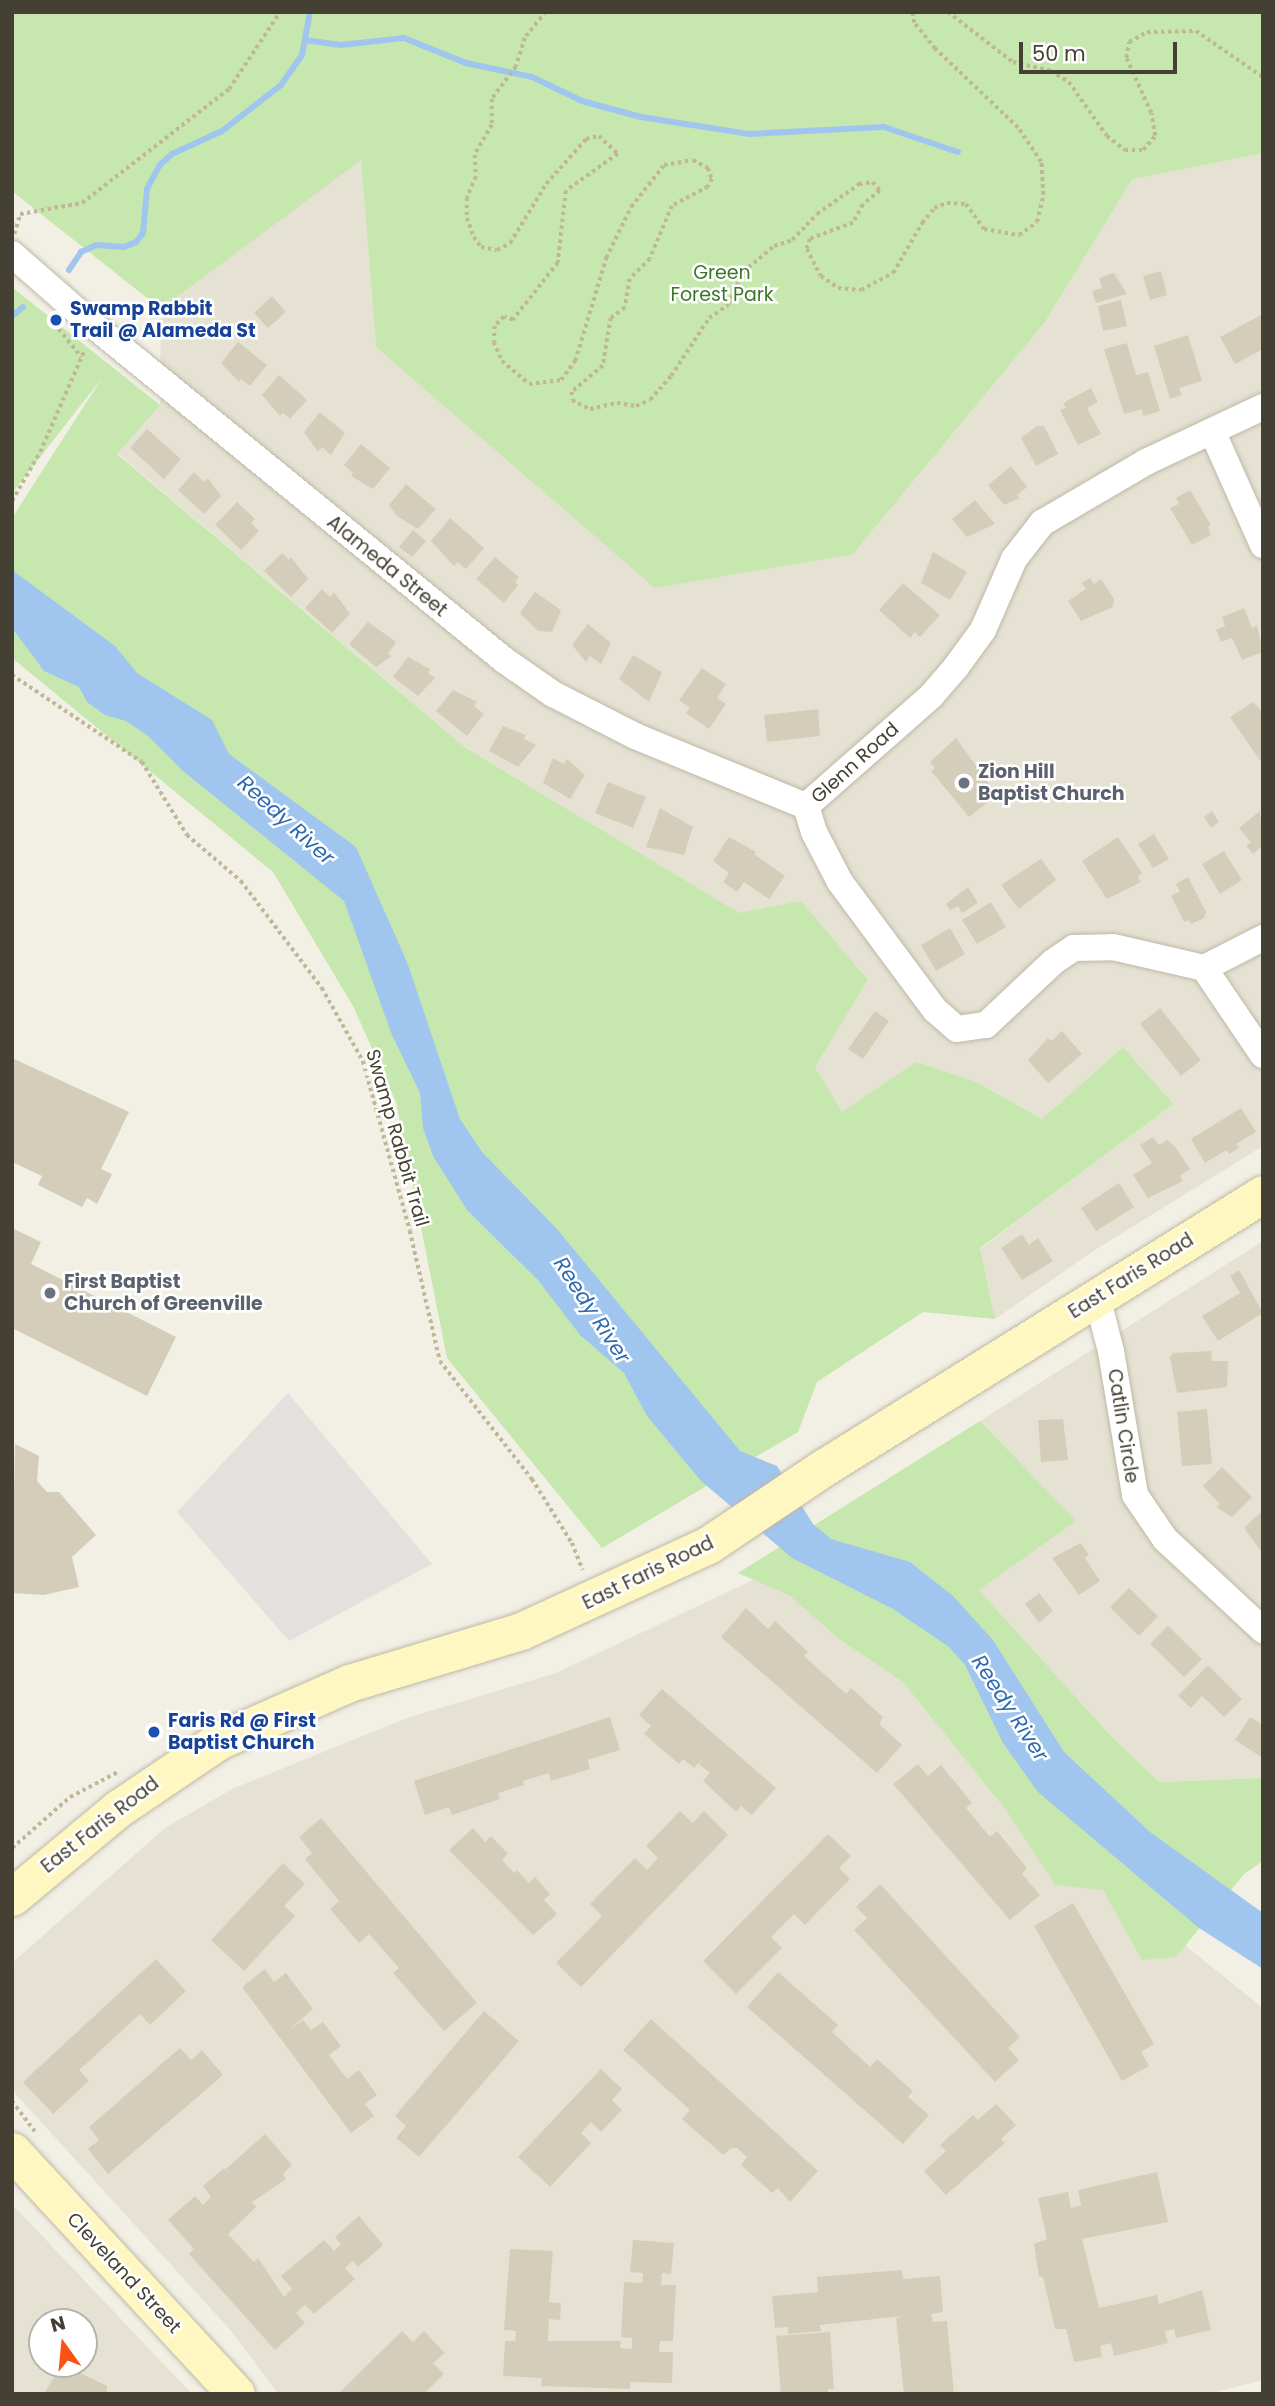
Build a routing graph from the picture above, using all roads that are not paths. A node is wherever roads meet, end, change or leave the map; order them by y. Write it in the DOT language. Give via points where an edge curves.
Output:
graph roads {
  1 [pos="19,248"];
  2 [pos="1263,407"];
  3 [pos="1212,430"];
  4 [pos="1263,545"];
  5 [pos="806,806"];
  6 [pos="1263,938"];
  7 [pos="1204,968"];
  8 [pos="1263,1055"];
  9 [pos="1263,1194"];
  10 [pos="1097,1297"];
  11 [pos="1263,1630"];
  12 [pos="12,1897"];
  13 [pos="12,2151"];
  14 [pos="236,2394"];
  1 -- 5 [label="street, Alameda Street" via="93,325 410,586 543,687 635,736"];
  2 -- 3 [label="street, Glenn Road"];
  3 -- 4 [label="street"];
  3 -- 5 [label="street, Glenn Road" via="1042,523 1014,559 983,630 956,667 931,696"];
  5 -- 7 [label="street, Glenn Road" via="840,882 952,1028 966,1031 986,1025 1074,948 1113,947"];
  6 -- 7 [label="street"];
  7 -- 8 [label="street"];
  9 -- 10 [label="main road, East Faris Road"];
  10 -- 11 [label="street, Catlin Circle" via="1111,1351 1135,1495 1164,1539"];
  10 -- 12 [label="main road, East Faris Road" via="708,1545 521,1631 349,1683 219,1740 119,1808"];
  13 -- 14 [label="main road, Cleveland Street"];
}
